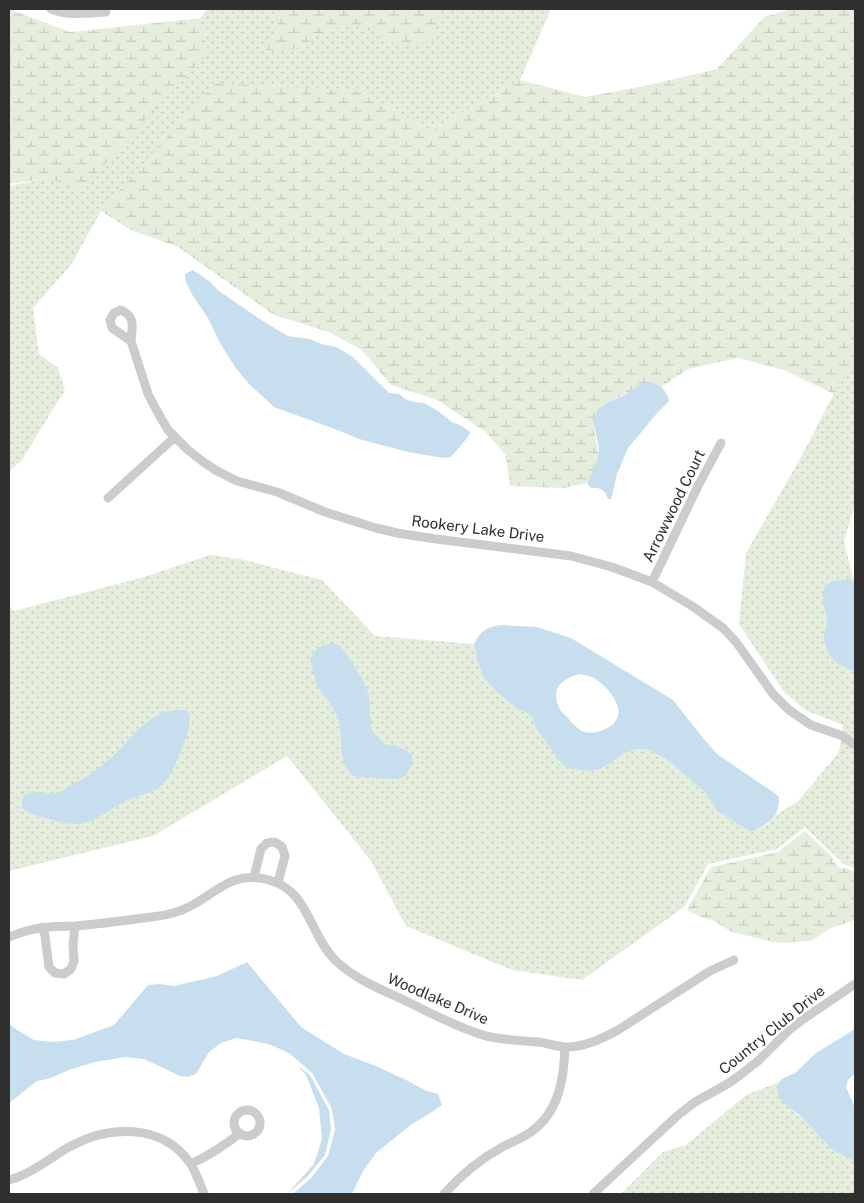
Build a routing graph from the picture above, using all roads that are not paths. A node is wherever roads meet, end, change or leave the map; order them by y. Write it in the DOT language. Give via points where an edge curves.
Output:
graph roads {
  1 [pos="51,9"];
  2 [pos="106,12"];
  3 [pos="131,341"];
  4 [pos="174,437"];
  5 [pos="721,442"];
  6 [pos="108,498"];
  7 [pos="652,582"];
  8 [pos="843,736"];
  9 [pos="855,736"];
  10 [pos="855,745"];
  11 [pos="254,877"];
  12 [pos="278,882"];
  13 [pos="75,926"];
  14 [pos="42,927"];
  15 [pos="9,937"];
  16 [pos="734,960"];
  17 [pos="855,984"];
  18 [pos="565,1047"];
  19 [pos="240,1133"];
  20 [pos="191,1164"];
  21 [pos="9,1180"];
  22 [pos="204,1194"];
  23 [pos="444,1194"];
  24 [pos="593,1194"];
  1 -- 2 [label="street" via="72,14"];
  3 -- 4 [label="street, Rookery Lake Drive" via="152,404"];
  4 -- 6 [label="street"];
  4 -- 7 [label="street, Rookery Lake Drive" via="202,461 228,476 349,520 397,533 571,556"];
  5 -- 7 [label="street, Arrowwood Court"];
  7 -- 8 [label="street, Rookery Lake Drive" via="723,628 789,710 811,724"];
  8 -- 9 [label="street, Rookery Lake Drive"];
  8 -- 10 [label="street, Rookery Lake Drive"];
  11 -- 12 [label="street, Woodlake Drive"];
  11 -- 12 [label="street" via="261,849 267,843 275,842 282,847 285,856"];
  11 -- 13 [label="street, Woodlake Drive" via="230,881 174,913"];
  12 -- 18 [label="street, Woodlake Drive" via="299,900 333,958 364,981 483,1035"];
  13 -- 14 [label="street, Woodlake Drive"];
  13 -- 14 [label="street" via="74,961 64,974 56,973 50,967"];
  14 -- 15 [label="street, Woodlake Drive"];
  16 -- 18 [label="street, Woodlake Drive" via="710,971 603,1039"];
  17 -- 24 [label="street, Country Club Drive" via="788,1031 740,1076 677,1116"];
  18 -- 23 [label="street" via="560,1089 546,1117 531,1132 472,1168"];
  19 -- 20 [label="street" via="223,1147"];
  20 -- 21 [label="street" via="161,1138 145,1132 119,1131 80,1141"];
  20 -- 22 [label="street"];
}
